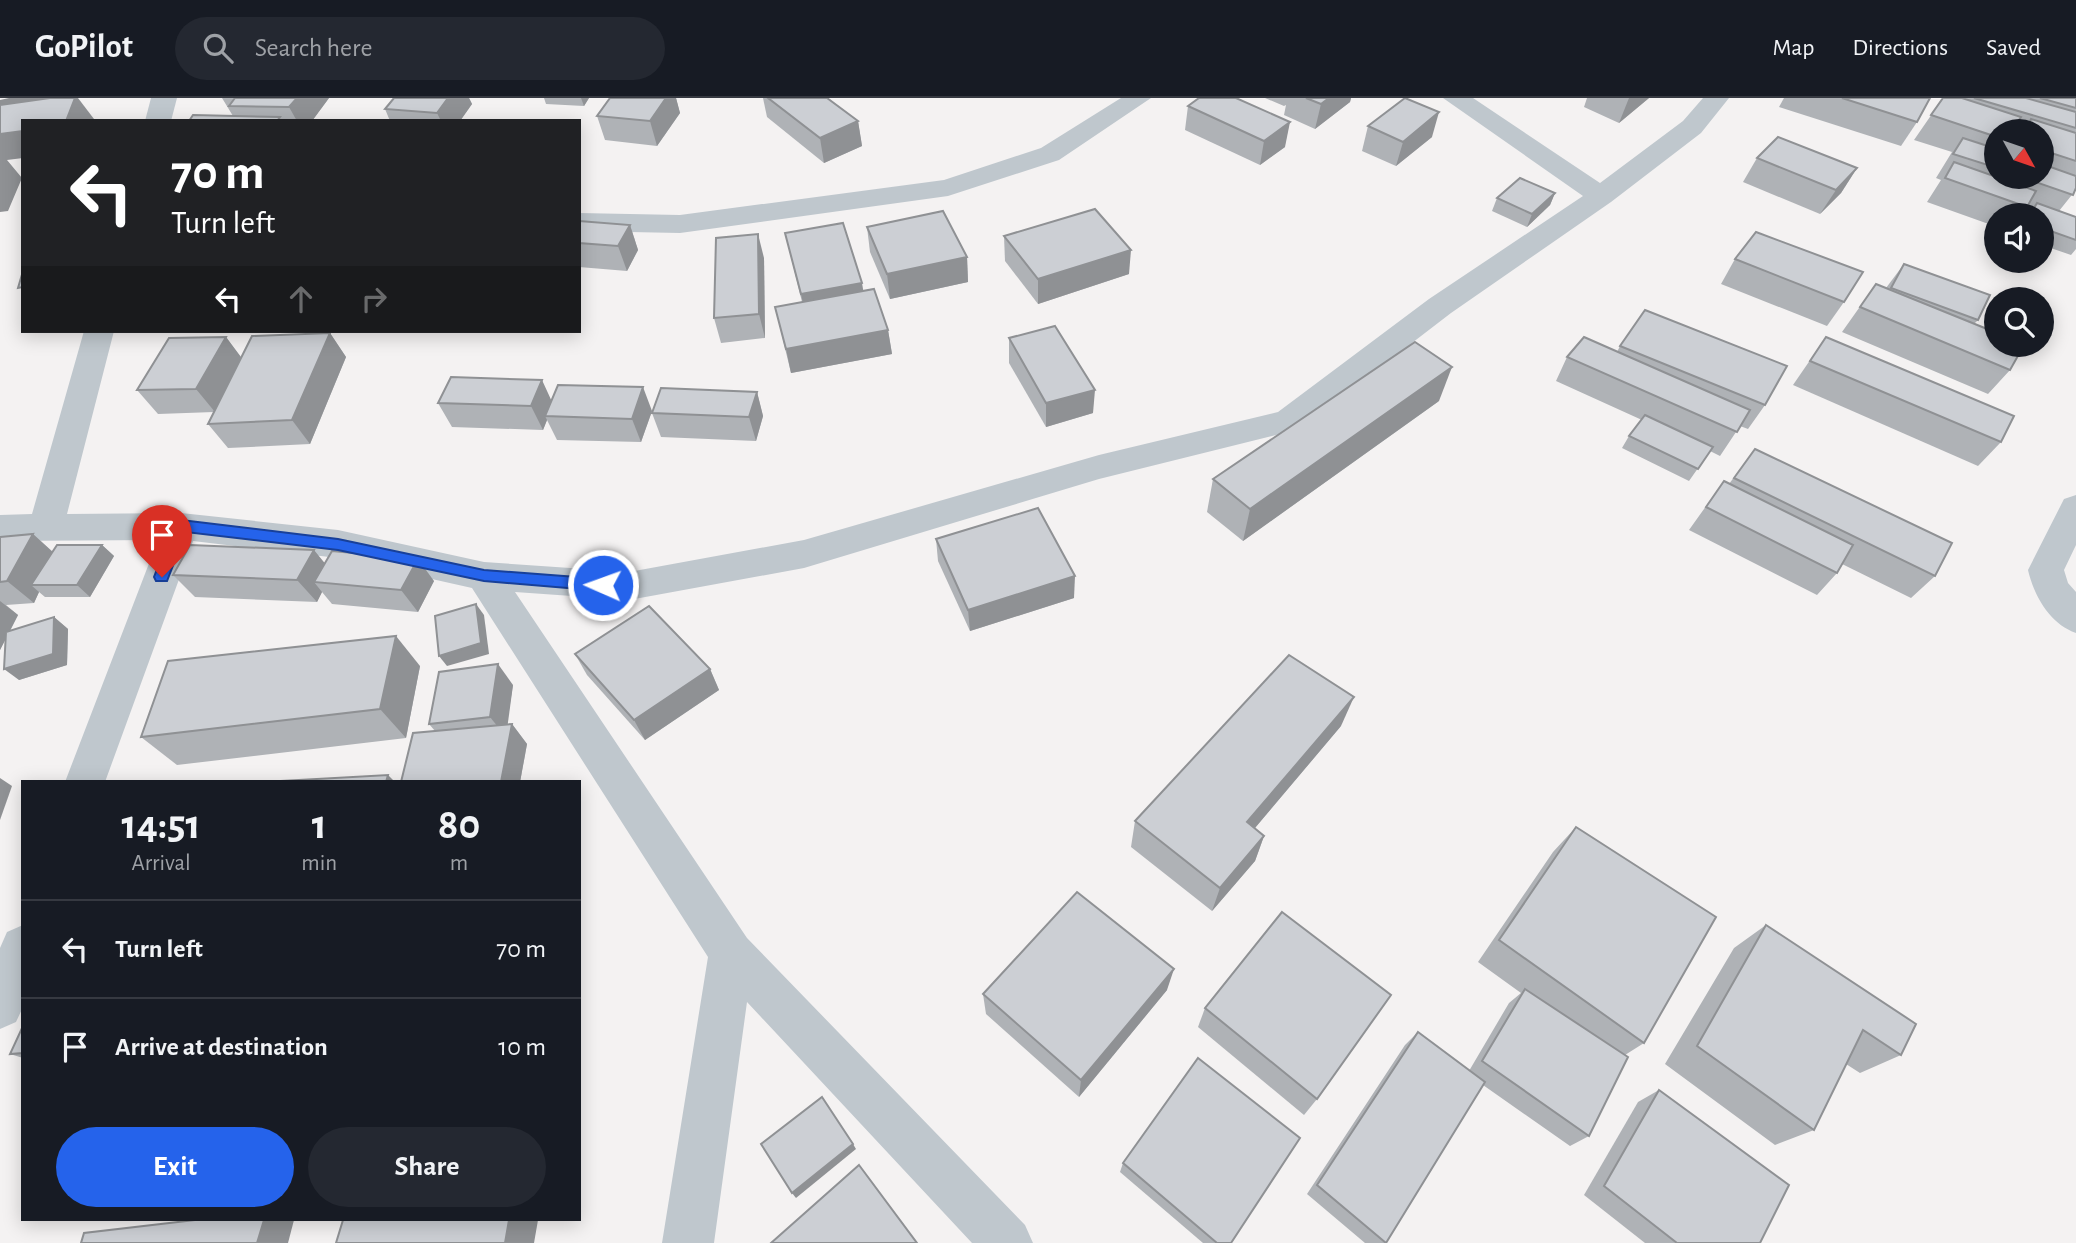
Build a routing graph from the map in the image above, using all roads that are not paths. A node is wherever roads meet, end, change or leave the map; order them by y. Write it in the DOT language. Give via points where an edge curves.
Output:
graph roads {
  1 [pos="164,98"];
  2 [pos="1138,98"];
  3 [pos="1456,98"];
  4 [pos="1716,98"];
  5 [pos="159,119"];
  6 [pos="1601,195"];
  7 [pos="581,222"];
  8 [pos="98,333"];
  9 [pos="2076,508"];
  10 [pos="181,526"];
  11 [pos="46,527"];
  12 [pos="0,528"];
  13 [pos="484,576"];
  14 [pos="2076,618"];
  15 [pos="86,780"];
  16 [pos="21,952"];
  17 [pos="731,953"];
  18 [pos="0,1006"];
  19 [pos="688,1243"];
  20 [pos="1007,1243"];
  1 -- 5 [label="street"];
  2 -- 7 [label="street" via="1050,154 948,188 680,224"];
  3 -- 6 [label="street"];
  4 -- 6 [label="street" via="1692,127"];
  6 -- 13 [label="street" via="1440,306 1288,421 1099,467 804,554 629,586"];
  8 -- 11 [label="street"];
  9 -- 14 [label="street" via="2046,570 2051,589"];
  10 -- 11 [label="street"];
  10 -- 13 [label="street" via="338,544"];
  10 -- 15 [label="street"];
  11 -- 12 [label="street"];
  13 -- 17 [label="street"];
  16 -- 18 [label="street"];
  17 -- 19 [label="street"];
  17 -- 20 [label="street"];
}
